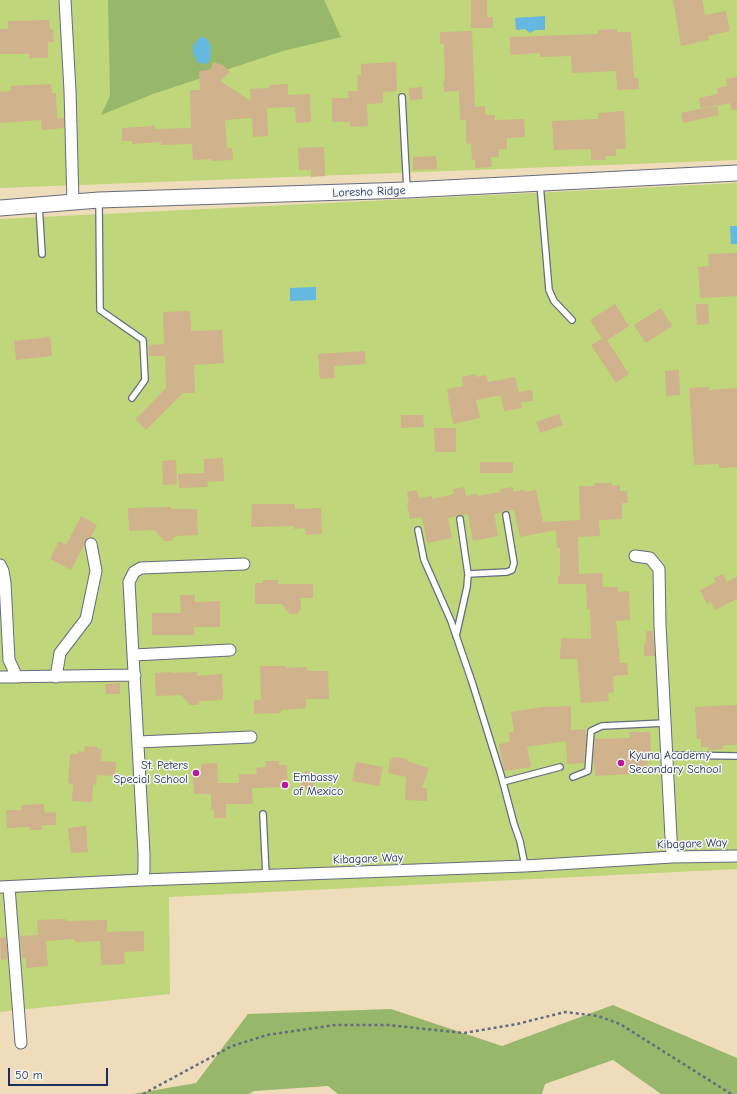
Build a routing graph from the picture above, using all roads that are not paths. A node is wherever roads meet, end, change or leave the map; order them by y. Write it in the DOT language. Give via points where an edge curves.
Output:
graph roads {
  1 [pos="65,0"];
  2 [pos="402,97"];
  3 [pos="737,173"];
  4 [pos="540,184"];
  5 [pos="407,190"];
  6 [pos="99,200"];
  7 [pos="73,203"];
  8 [pos="39,205"];
  9 [pos="0,208"];
  10 [pos="42,254"];
  11 [pos="572,320"];
  12 [pos="132,398"];
  13 [pos="506,515"];
  14 [pos="460,519"];
  15 [pos="418,530"];
  16 [pos="91,544"];
  17 [pos="635,556"];
  18 [pos="244,564"];
  19 [pos="0,565"];
  20 [pos="468,574"];
  21 [pos="456,636"];
  22 [pos="230,650"];
  23 [pos="134,655"];
  24 [pos="135,675"];
  25 [pos="0,677"];
  26 [pos="17,677"];
  27 [pos="56,677"];
  28 [pos="665,723"];
  29 [pos="251,737"];
  30 [pos="138,742"];
  31 [pos="666,755"];
  32 [pos="737,756"];
  33 [pos="560,767"];
  34 [pos="573,777"];
  35 [pos="503,782"];
  36 [pos="263,814"];
  37 [pos="737,856"];
  38 [pos="672,858"];
  39 [pos="526,866"];
  40 [pos="266,876"];
  41 [pos="142,880"];
  42 [pos="5,887"];
  43 [pos="21,1043"];
  1 -- 7 [label="street"];
  2 -- 5 [label="lane"];
  3 -- 4 [label="main road, Loresho Ridge"];
  4 -- 5 [label="main road, Loresho Ridge"];
  4 -- 11 [label="lane" via="549,290 554,301"];
  5 -- 6 [label="main road, Loresho Ridge"];
  6 -- 7 [label="main road, Loresho Ridge"];
  6 -- 12 [label="lane" via="100,310 143,340 145,380"];
  7 -- 8 [label="main road, Loresho Ridge"];
  8 -- 9 [label="main road, Loresho Ridge"];
  8 -- 10 [label="lane"];
  13 -- 20 [label="lane" via="514,563 512,570"];
  14 -- 20 [label="lane"];
  15 -- 21 [label="lane" via="424,560"];
  16 -- 27 [label="street" via="96,571 86,619 60,653"];
  17 -- 28 [label="street" via="650,558 659,569"];
  18 -- 23 [label="street" via="150,567 134,572 129,582"];
  19 -- 26 [label="street" via="5,583 9,660"];
  20 -- 21 [label="lane"];
  21 -- 35 [label="lane"];
  22 -- 23 [label="street"];
  23 -- 24 [label="street"];
  24 -- 27 [label="street"];
  24 -- 30 [label="street"];
  25 -- 26 [label="street"];
  26 -- 27 [label="street"];
  28 -- 31 [label="street"];
  28 -- 34 [label="lane" via="602,726 591,731 588,771"];
  29 -- 30 [label="street"];
  30 -- 41 [label="street" via="144,854"];
  31 -- 32 [label="lane"];
  31 -- 38 [label="street"];
  33 -- 35 [label="lane"];
  35 -- 39 [label="lane"];
  36 -- 40 [label="lane"];
  37 -- 38 [label="street, Kibagare Way"];
  38 -- 39 [label="street, Kibagare Way"];
  39 -- 40 [label="street, Kibagare Way"];
  40 -- 41 [label="street, Kibagare Way"];
  41 -- 42 [label="street, Kibagare Way"];
  42 -- 43 [label="street"];
}
